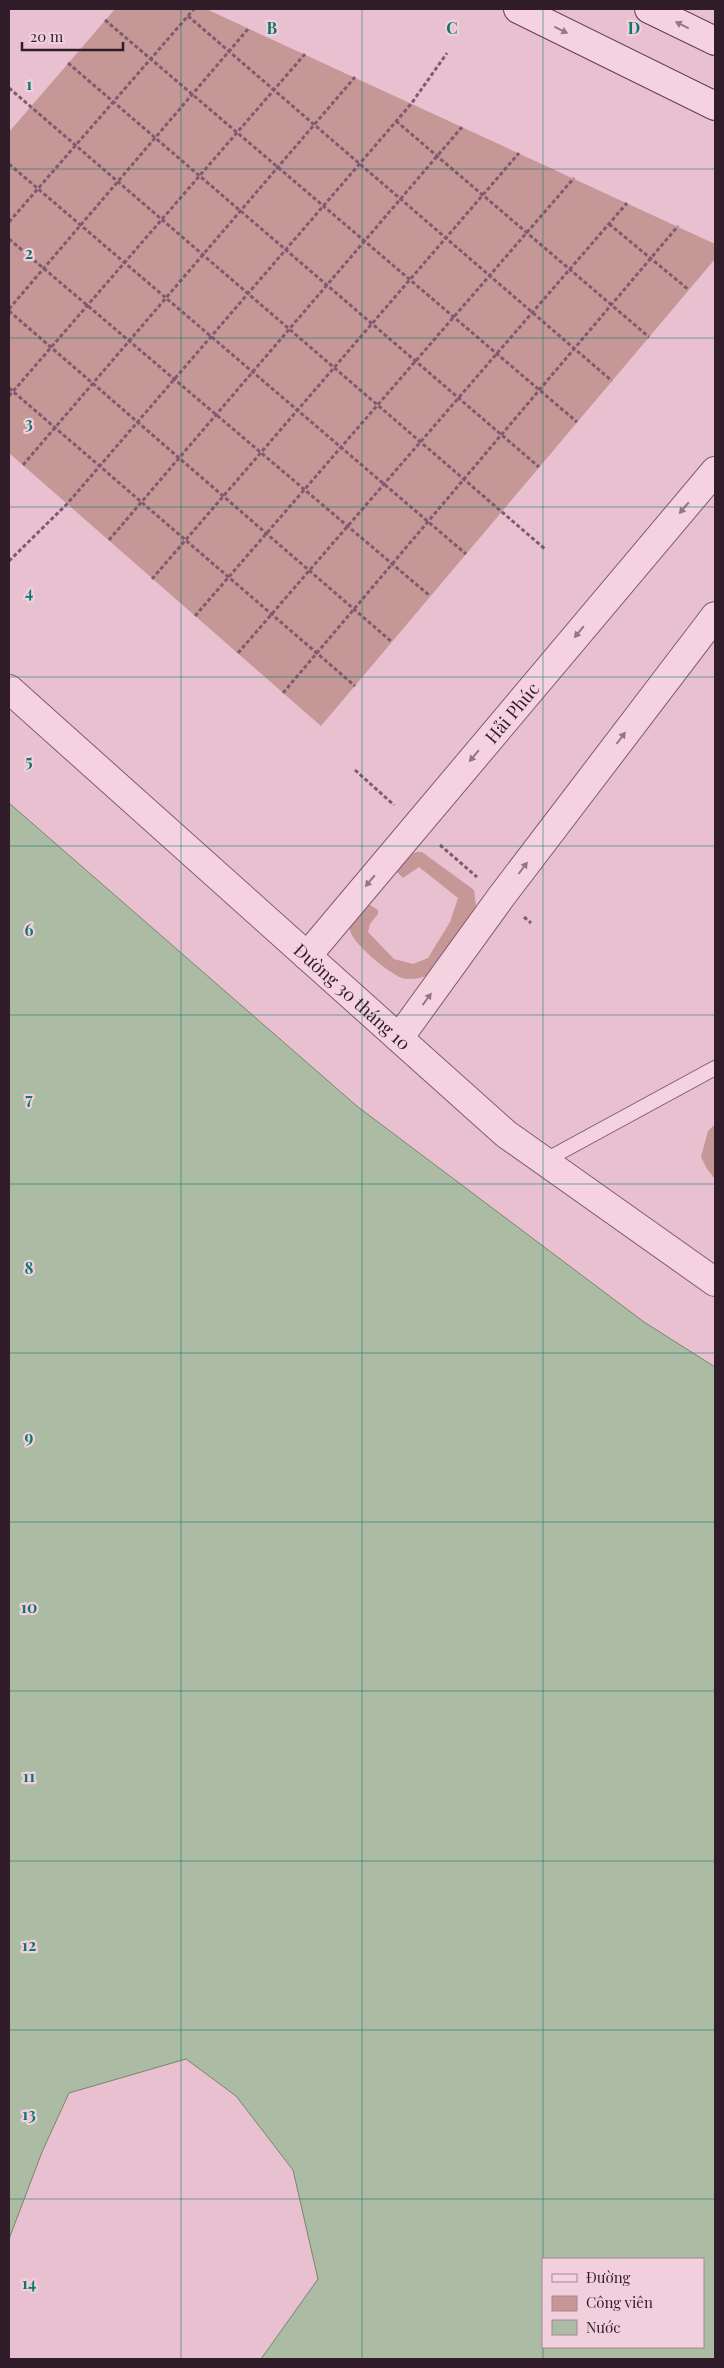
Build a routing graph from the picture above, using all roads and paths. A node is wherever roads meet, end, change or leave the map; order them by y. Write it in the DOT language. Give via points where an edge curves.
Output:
graph roads {
  1 [pos="194,9"];
  2 [pos="648,9"];
  3 [pos="529,11"];
  4 [pos="188,16"];
  5 [pos="105,20"];
  6 [pos="248,28"];
  7 [pos="715,41"];
  8 [pos="229,51"];
  9 [pos="446,53"];
  10 [pos="305,54"];
  11 [pos="151,59"];
  12 [pos="68,63"];
  13 [pos="354,77"];
  14 [pos="9,88"];
  15 [pos="274,90"];
  16 [pos="192,94"];
  17 [pos="113,102"];
  18 [pos="715,106"];
  19 [pos="396,121"];
  20 [pos="315,125"];
  21 [pos="462,127"];
  22 [pos="237,133"];
  23 [pos="155,138"];
  24 [pos="76,145"];
  25 [pos="518,153"];
  26 [pos="437,156"];
  27 [pos="359,163"];
  28 [pos="9,164"];
  29 [pos="278,167"];
  30 [pos="200,176"];
  31 [pos="574,178"];
  32 [pos="118,181"];
  33 [pos="38,189"];
  34 [pos="482,195"];
  35 [pos="401,199"];
  36 [pos="627,203"];
  37 [pos="323,206"];
  38 [pos="240,211"];
  39 [pos="162,219"];
  40 [pos="9,222"];
  41 [pos="609,224"];
  42 [pos="80,225"];
  43 [pos="678,226"];
  44 [pos="526,233"];
  45 [pos="446,238"];
  46 [pos="9,239"];
  47 [pos="364,241"];
  48 [pos="286,250"];
  49 [pos="204,254"];
  50 [pos="650,258"];
  51 [pos="124,262"];
  52 [pos="43,268"];
  53 [pos="570,270"];
  54 [pos="490,275"];
  55 [pos="410,280"];
  56 [pos="327,285"];
  57 [pos="689,290"];
  58 [pos="248,293"];
  59 [pos="166,298"];
  60 [pos="611,305"];
  61 [pos="87,306"];
  62 [pos="9,310"];
  63 [pos="533,313"];
  64 [pos="453,317"];
  65 [pos="371,323"];
  66 [pos="290,328"];
  67 [pos="211,336"];
  68 [pos="649,337"];
  69 [pos="129,341"];
  70 [pos="51,348"];
  71 [pos="574,349"];
  72 [pos="497,354"];
  73 [pos="416,361"];
  74 [pos="335,366"];
  75 [pos="253,372"];
  76 [pos="174,379"];
  77 [pos="612,381"];
  78 [pos="93,384"];
  79 [pos="9,388"];
  80 [pos="539,390"];
  81 [pos="13,391"];
  82 [pos="9,396"];
  83 [pos="459,398"];
  84 [pos="378,404"];
  85 [pos="297,410"];
  86 [pos="216,415"];
  87 [pos="138,422"];
  88 [pos="577,422"];
  89 [pos="56,428"];
  90 [pos="501,435"];
  91 [pos="422,441"];
  92 [pos="341,447"];
  93 [pos="260,453"];
  94 [pos="178,458"];
  95 [pos="23,466"];
  96 [pos="100,466"];
  97 [pos="539,467"];
  98 [pos="715,470"];
  99 [pos="465,478"];
  100 [pos="384,484"];
  101 [pos="304,490"];
  102 [pos="223,496"];
  103 [pos="141,502"];
  104 [pos="428,522"];
  105 [pos="348,526"];
  106 [pos="266,534"];
  107 [pos="109,540"];
  108 [pos="185,540"];
  109 [pos="545,549"];
  110 [pos="466,554"];
  111 [pos="9,561"];
  112 [pos="392,564"];
  113 [pos="309,571"];
  114 [pos="228,577"];
  115 [pos="152,578"];
  116 [pos="430,596"];
  117 [pos="354,609"];
  118 [pos="272,614"];
  119 [pos="195,616"];
  120 [pos="715,616"];
  121 [pos="392,642"];
  122 [pos="317,653"];
  123 [pos="238,654"];
  124 [pos="354,686"];
  125 [pos="9,689"];
  126 [pos="282,693"];
  127 [pos="354,770"];
  128 [pos="416,825"];
  129 [pos="501,897"];
  130 [pos="531,923"];
  131 [pos="307,956"];
  132 [pos="399,1038"];
  133 [pos="715,1068"];
  134 [pos="544,1161"];
  135 [pos="715,1282"];
  1 -- 4 [label="path"];
  7 -- 2 [label="street, one-way"];
  3 -- 18 [label="street, one-way"];
  4 -- 8 [label="path"];
  4 -- 11 [label="path"];
  5 -- 11 [label="path"];
  6 -- 8 [label="path"];
  8 -- 15 [label="path"];
  8 -- 16 [label="path"];
  9 -- 19 [label="path"];
  10 -- 15 [label="path"];
  11 -- 16 [label="path"];
  11 -- 17 [label="path"];
  12 -- 17 [label="path"];
  13 -- 20 [label="path"];
  14 -- 24 [label="path"];
  15 -- 20 [label="path"];
  15 -- 22 [label="path"];
  16 -- 22 [label="path"];
  16 -- 23 [label="path"];
  17 -- 23 [label="path"];
  17 -- 24 [label="path"];
  19 -- 26 [label="path"];
  19 -- 27 [label="path"];
  20 -- 27 [label="path"];
  20 -- 29 [label="path"];
  21 -- 26 [label="path"];
  22 -- 29 [label="path"];
  22 -- 30 [label="path"];
  23 -- 30 [label="path"];
  23 -- 32 [label="path"];
  24 -- 32 [label="path"];
  24 -- 33 [label="path"];
  25 -- 34 [label="path"];
  26 -- 34 [label="path"];
  26 -- 35 [label="path"];
  27 -- 35 [label="path"];
  27 -- 37 [label="path"];
  28 -- 33 [label="path"];
  29 -- 37 [label="path"];
  29 -- 38 [label="path"];
  30 -- 38 [label="path"];
  30 -- 39 [label="path"];
  31 -- 44 [label="path"];
  32 -- 39 [label="path"];
  32 -- 42 [label="path"];
  33 -- 40 [label="path"];
  33 -- 42 [label="path"];
  34 -- 44 [label="path"];
  34 -- 45 [label="path"];
  35 -- 45 [label="path"];
  35 -- 47 [label="path"];
  36 -- 41 [label="path"];
  37 -- 47 [label="path"];
  37 -- 48 [label="path"];
  38 -- 48 [label="path"];
  38 -- 49 [label="path"];
  39 -- 49 [label="path"];
  39 -- 51 [label="path"];
  41 -- 50 [label="path"];
  41 -- 53 [label="path"];
  42 -- 51 [label="path"];
  42 -- 52 [label="path"];
  43 -- 50 [label="path"];
  44 -- 53 [label="path"];
  44 -- 54 [label="path"];
  45 -- 54 [label="path"];
  45 -- 55 [label="path"];
  46 -- 52 [label="path"];
  47 -- 55 [label="path"];
  47 -- 56 [label="path"];
  48 -- 56 [label="path"];
  48 -- 58 [label="path"];
  49 -- 58 [label="path"];
  49 -- 59 [label="path"];
  50 -- 57 [label="path"];
  50 -- 60 [label="path"];
  51 -- 59 [label="path"];
  51 -- 61 [label="path"];
  52 -- 61 [label="path"];
  52 -- 62 [label="path"];
  53 -- 60 [label="path"];
  53 -- 63 [label="path"];
  54 -- 63 [label="path"];
  54 -- 64 [label="path"];
  55 -- 64 [label="path"];
  55 -- 65 [label="path"];
  56 -- 65 [label="path"];
  56 -- 66 [label="path"];
  58 -- 66 [label="path"];
  58 -- 67 [label="path"];
  59 -- 67 [label="path"];
  59 -- 69 [label="path"];
  60 -- 68 [label="path"];
  60 -- 71 [label="path"];
  61 -- 69 [label="path"];
  61 -- 70 [label="path"];
  62 -- 70 [label="path"];
  63 -- 71 [label="path"];
  63 -- 72 [label="path"];
  64 -- 72 [label="path"];
  64 -- 73 [label="path"];
  65 -- 73 [label="path"];
  65 -- 74 [label="path"];
  66 -- 74 [label="path"];
  66 -- 75 [label="path"];
  67 -- 75 [label="path"];
  67 -- 76 [label="path"];
  69 -- 76 [label="path"];
  69 -- 78 [label="path"];
  70 -- 78 [label="path"];
  70 -- 81 [label="path"];
  71 -- 77 [label="path"];
  71 -- 80 [label="path"];
  72 -- 80 [label="path"];
  72 -- 83 [label="path"];
  73 -- 83 [label="path"];
  73 -- 84 [label="path"];
  74 -- 84 [label="path"];
  74 -- 85 [label="path"];
  75 -- 85 [label="path"];
  75 -- 86 [label="path"];
  76 -- 86 [label="path"];
  76 -- 87 [label="path"];
  78 -- 87 [label="path"];
  78 -- 89 [label="path"];
  79 -- 81 [label="path"];
  80 -- 88 [label="path"];
  80 -- 90 [label="path"];
  81 -- 82 [label="path"];
  81 -- 89 [label="path"];
  83 -- 90 [label="path"];
  83 -- 91 [label="path"];
  84 -- 91 [label="path"];
  84 -- 92 [label="path"];
  85 -- 92 [label="path"];
  85 -- 93 [label="path"];
  86 -- 93 [label="path"];
  86 -- 94 [label="path"];
  87 -- 94 [label="path"];
  87 -- 96 [label="path"];
  89 -- 95 [label="path"];
  89 -- 96 [label="path"];
  90 -- 97 [label="path"];
  90 -- 99 [label="path"];
  91 -- 99 [label="path"];
  91 -- 100 [label="path"];
  92 -- 100 [label="path"];
  92 -- 101 [label="path"];
  93 -- 101 [label="path"];
  93 -- 102 [label="path"];
  94 -- 102 [label="path"];
  94 -- 103 [label="path"];
  96 -- 103 [label="path"];
  96 -- 111 [label="path"];
  98 -- 128 [label="street, Hải Phúc, one-way"];
  99 -- 104 [label="path"];
  99 -- 109 [label="path"];
  100 -- 104 [label="path"];
  100 -- 105 [label="path"];
  101 -- 105 [label="path"];
  101 -- 106 [label="path"];
  102 -- 106 [label="path"];
  102 -- 108 [label="path"];
  103 -- 107 [label="path"];
  103 -- 108 [label="path"];
  104 -- 110 [label="path"];
  104 -- 112 [label="path"];
  105 -- 112 [label="path"];
  105 -- 113 [label="path"];
  106 -- 113 [label="path"];
  106 -- 114 [label="path"];
  108 -- 114 [label="path"];
  108 -- 115 [label="path"];
  112 -- 116 [label="path"];
  112 -- 117 [label="path"];
  113 -- 117 [label="path"];
  113 -- 118 [label="path"];
  114 -- 118 [label="path"];
  114 -- 119 [label="path"];
  117 -- 121 [label="path"];
  117 -- 122 [label="path"];
  118 -- 122 [label="path"];
  118 -- 123 [label="path"];
  129 -- 120 [label="street, one-way"];
  122 -- 124 [label="path"];
  122 -- 126 [label="path"];
  125 -- 131 [label="street, Đường 30 tháng 10"];
  127 -- 128 [label="path"];
  128 -- 129 [label="path"];
  128 -- 131 [label="street, Hải Phúc, one-way"];
  129 -- 130 [label="path"];
  132 -- 129 [label="street, one-way"];
  131 -- 132 [label="street, Đường 30 tháng 10"];
  132 -- 134 [label="street, Đường 30 tháng 10" via="506,1134"];
  133 -- 134 [label="lane"];
  134 -- 135 [label="street, Đường 30 tháng 10"];
}
